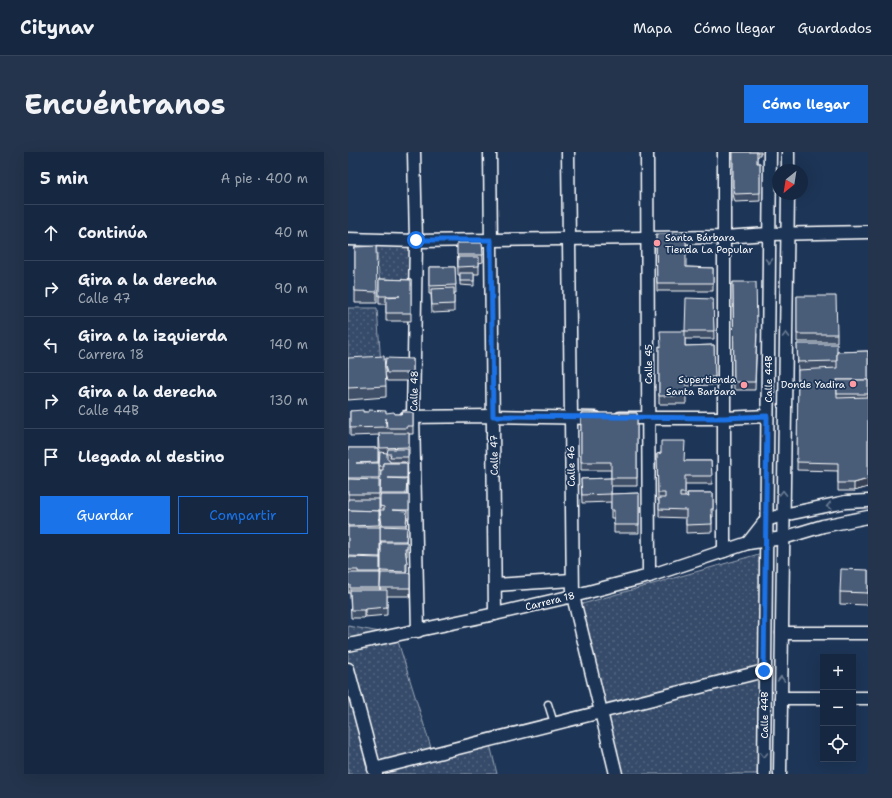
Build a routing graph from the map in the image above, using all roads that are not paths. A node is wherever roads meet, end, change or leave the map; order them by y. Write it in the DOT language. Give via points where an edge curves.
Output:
graph roads {
  1 [pos="414,152"];
  2 [pos="490,152"];
  3 [pos="568,152"];
  4 [pos="647,152"];
  5 [pos="724,152"];
  6 [pos="770,152"];
  7 [pos="788,152"];
  8 [pos="788,164"];
  9 [pos="788,200"];
  10 [pos="868,232"];
  11 [pos="787,233"];
  12 [pos="769,234"];
  13 [pos="724,237"];
  14 [pos="648,238"];
  15 [pos="348,239"];
  16 [pos="569,239"];
  17 [pos="416,240"];
  18 [pos="491,240"];
  19 [pos="800,353"];
  20 [pos="786,354"];
  21 [pos="493,416"];
  22 [pos="767,416"];
  23 [pos="392,417"];
  24 [pos="413,417"];
  25 [pos="570,418"];
  26 [pos="648,418"];
  27 [pos="724,418"];
  28 [pos="868,501"];
  29 [pos="783,515"];
  30 [pos="868,517"];
  31 [pos="766,520"];
  32 [pos="783,538"];
  33 [pos="766,541"];
  34 [pos="748,543"];
  35 [pos="724,551"];
  36 [pos="649,576"];
  37 [pos="572,580"];
  38 [pos="495,585"];
  39 [pos="573,596"];
  40 [pos="495,614"];
  41 [pos="418,630"];
  42 [pos="782,633"];
  43 [pos="868,633"];
  44 [pos="348,646"];
  45 [pos="348,669"];
  46 [pos="764,671"];
  47 [pos="781,698"];
  48 [pos="820,698"];
  49 [pos="856,698"];
  50 [pos="868,698"];
  51 [pos="548,704"];
  52 [pos="601,712"];
  53 [pos="554,723"];
  54 [pos="375,771"];
  55 [pos="616,774"];
  56 [pos="764,774"];
  57 [pos="780,774"];
  1 -- 17 [label="street, Calle 48"];
  2 -- 18 [label="street, Calle 47"];
  3 -- 16 [label="street, Calle 46"];
  4 -- 14 [label="street, Calle 45"];
  5 -- 13 [label="street"];
  6 -- 12 [label="street, Calle 44B"];
  7 -- 8 [label="street"];
  9 -- 11 [label="street, Calle 44B"];
  10 -- 11 [label="street"];
  11 -- 12 [label="street"];
  20 -- 11 [label="street, Calle 44B, one-way"];
  12 -- 13 [label="street"];
  12 -- 22 [label="street, Calle 44B, one-way"];
  13 -- 14 [label="street"];
  13 -- 27 [label="street"];
  14 -- 16 [label="street"];
  14 -- 26 [label="street, Calle 45"];
  15 -- 17 [label="street"];
  16 -- 18 [label="street"];
  16 -- 25 [label="street, Calle 46"];
  17 -- 18 [label="street"];
  17 -- 24 [label="street, Calle 48"];
  18 -- 21 [label="street, Calle 47"];
  19 -- 20 [label="street"];
  29 -- 20 [label="street, Calle 44B, one-way"];
  21 -- 24 [label="street"];
  21 -- 25 [label="street"];
  21 -- 38 [label="street, Calle 47"];
  22 -- 27 [label="street"];
  22 -- 31 [label="street, Calle 44B"];
  23 -- 24 [label="street"];
  24 -- 41 [label="street, Calle 48"];
  25 -- 26 [label="street"];
  25 -- 37 [label="street, Calle 46"];
  26 -- 27 [label="street"];
  26 -- 36 [label="street, Calle 45"];
  27 -- 35 [label="street"];
  28 -- 29 [label="street, one-way" via="846,502"];
  29 -- 31 [label="street"];
  29 -- 32 [label="street, Calle 44B"];
  30 -- 32 [label="street, Carrera 18" via="823,526"];
  31 -- 33 [label="street, Calle 44B"];
  31 -- 34 [label="street"];
  32 -- 33 [label="street, Carrera 18"];
  32 -- 42 [label="street, Calle 44B"];
  33 -- 34 [label="street, Carrera 18"];
  33 -- 46 [label="street, Calle 44B"];
  34 -- 35 [label="street, Carrera 18"];
  35 -- 36 [label="street, Carrera 18"];
  36 -- 39 [label="street, Carrera 18"];
  37 -- 38 [label="street"];
  37 -- 39 [label="street, Calle 46"];
  38 -- 40 [label="street, Calle 47"];
  39 -- 40 [label="street, Carrera 18"];
  39 -- 52 [label="street, Calle 46"];
  40 -- 41 [label="street, Carrera 18"];
  41 -- 44 [label="street, Carrera 18"];
  42 -- 43 [label="street"];
  47 -- 42 [label="street, Calle 44B, one-way"];
  45 -- 54 [label="street"];
  46 -- 52 [label="street"];
  46 -- 56 [label="street, Calle 44B, one-way"];
  47 -- 48 [label="street"];
  47 -- 57 [label="street, Calle 44B"];
  49 -- 50 [label="street"];
  51 -- 53 [label="lane"];
  52 -- 53 [label="street"];
  52 -- 55 [label="street, Calle 46"];
  53 -- 54 [label="street"];
}
